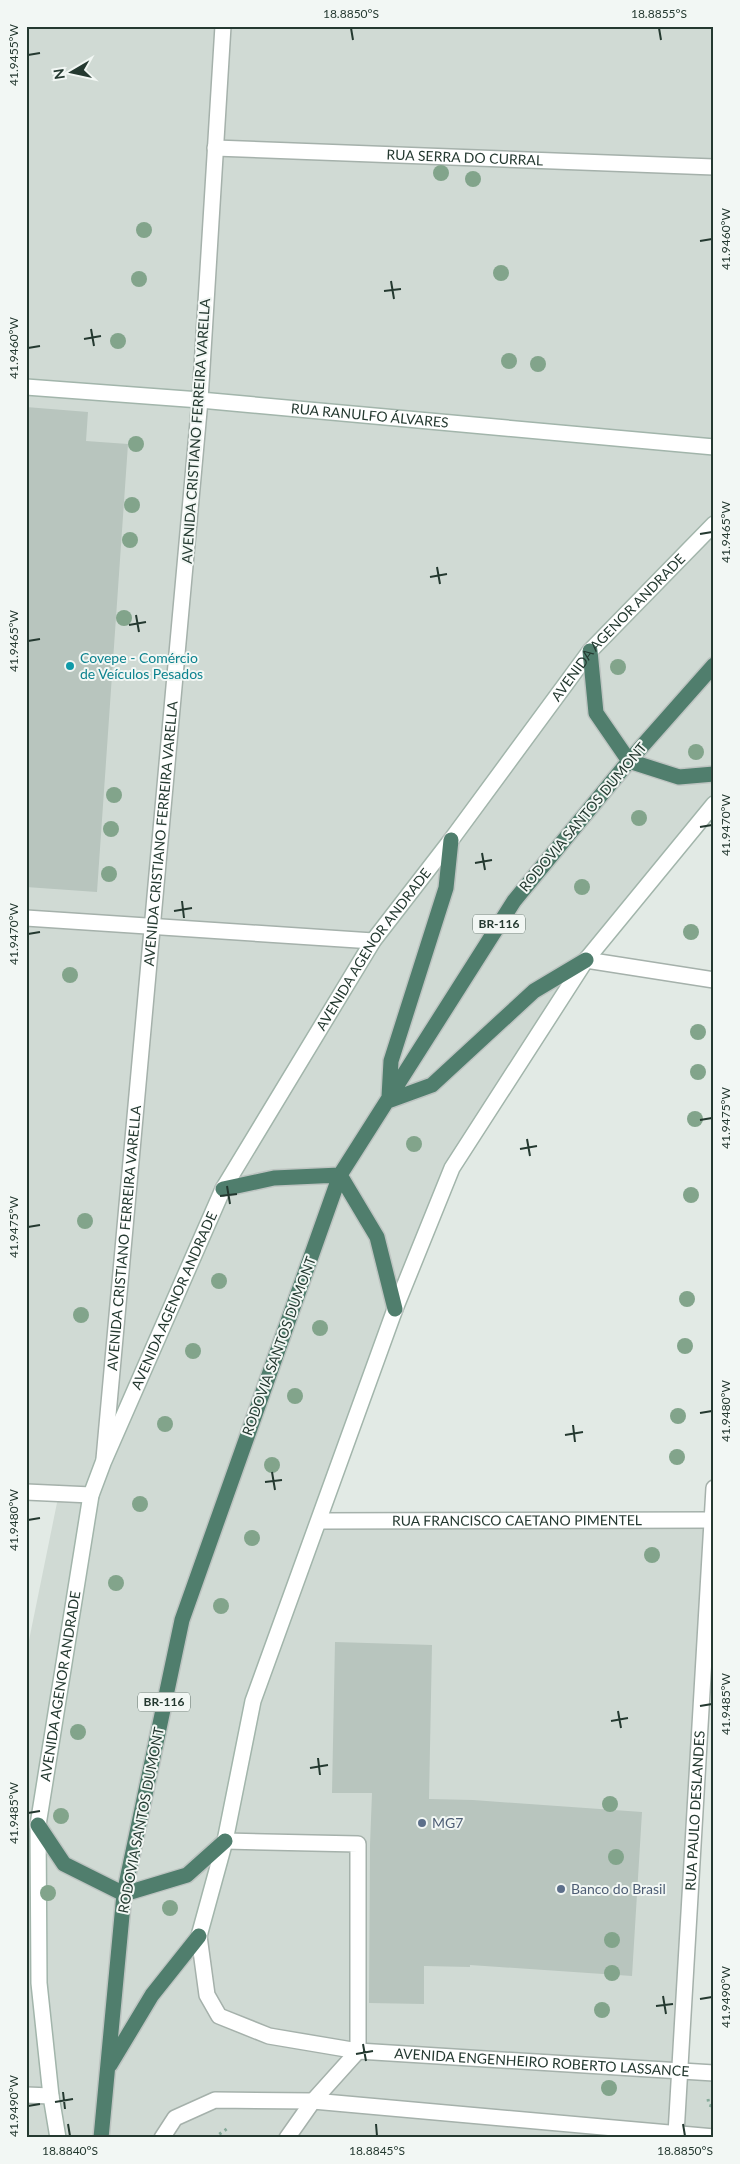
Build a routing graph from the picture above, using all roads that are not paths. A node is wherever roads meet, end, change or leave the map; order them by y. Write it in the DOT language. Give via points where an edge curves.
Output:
graph roads {
  1 [pos="223,26"];
  2 [pos="215,148"];
  3 [pos="714,167"];
  4 [pos="26,387"];
  5 [pos="200,400"];
  6 [pos="714,447"];
  7 [pos="714,524"];
  8 [pos="590,651"];
  9 [pos="714,665"];
  10 [pos="629,761"];
  11 [pos="714,774"];
  12 [pos="714,804"];
  13 [pos="451,840"];
  14 [pos="26,918"];
  15 [pos="154,926"];
  16 [pos="373,941"];
  17 [pos="586,960"];
  18 [pos="714,980"];
  19 [pos="388,1101"];
  20 [pos="340,1174"];
  21 [pos="223,1189"];
  22 [pos="396,1309"];
  23 [pos="103,1463"];
  24 [pos="714,1488"];
  25 [pos="26,1492"];
  26 [pos="90,1495"];
  27 [pos="713,1520"];
  28 [pos="319,1521"];
  29 [pos="38,1825"];
  30 [pos="225,1841"];
  31 [pos="124,1894"];
  32 [pos="199,1936"];
  33 [pos="358,2051"];
  34 [pos="108,2068"];
  35 [pos="680,2070"];
  36 [pos="714,2073"];
  37 [pos="26,2095"];
  38 [pos="51,2096"];
  39 [pos="313,2101"];
  40 [pos="676,2134"];
  41 [pos="714,2137"];
  42 [pos="58,2138"];
  43 [pos="101,2138"];
  44 [pos="162,2138"];
  45 [pos="287,2138"];
  1 -- 2 [label="street, AVENIDA CRISTIANO FERREIRA VARELLA"];
  2 -- 3 [label="street, RUA SERRA DO CURRAL"];
  2 -- 5 [label="street, AVENIDA CRISTIANO FERREIRA VARELLA"];
  4 -- 5 [label="street, RUA RANULFO ÁLVARES"];
  5 -- 6 [label="street, RUA RANULFO ÁLVARES"];
  5 -- 15 [label="street, AVENIDA CRISTIANO FERREIRA VARELLA"];
  7 -- 8 [label="street, AVENIDA AGENOR ANDRADE"];
  8 -- 10 [label="highway" via="596,712"];
  8 -- 13 [label="street, AVENIDA AGENOR ANDRADE"];
  9 -- 10 [label="highway, RODOVIA SANTOS DUMONT / BR-116"];
  10 -- 11 [label="highway" via="679,777"];
  10 -- 19 [label="highway, RODOVIA SANTOS DUMONT / BR-116" via="514,901"];
  12 -- 17 [label="street"];
  13 -- 16 [label="street, AVENIDA AGENOR ANDRADE"];
  13 -- 19 [label="highway" via="446,888 391,1061"];
  14 -- 15 [label="street"];
  15 -- 16 [label="street"];
  15 -- 23 [label="street, AVENIDA CRISTIANO FERREIRA VARELLA"];
  16 -- 21 [label="street, AVENIDA AGENOR ANDRADE"];
  17 -- 18 [label="street"];
  17 -- 19 [label="highway" via="534,991 432,1085"];
  17 -- 22 [label="street" via="452,1168"];
  19 -- 20 [label="highway, RODOVIA SANTOS DUMONT / BR-116"];
  20 -- 21 [label="highway" via="274,1178"];
  20 -- 22 [label="highway" via="377,1236"];
  20 -- 31 [label="highway, RODOVIA SANTOS DUMONT / BR-116" via="182,1620"];
  21 -- 23 [label="street, AVENIDA AGENOR ANDRADE"];
  22 -- 28 [label="street"];
  23 -- 26 [label="street, AVENIDA AGENOR ANDRADE"];
  24 -- 27 [label="street, RUA PAULO DESLANDES"];
  25 -- 26 [label="street"];
  26 -- 29 [label="street, AVENIDA AGENOR ANDRADE"];
  27 -- 28 [label="street, RUA FRANCISCO CAETANO PIMENTEL"];
  27 -- 35 [label="street, RUA PAULO DESLANDES"];
  28 -- 30 [label="street" via="253,1701"];
  29 -- 31 [label="highway" via="64,1864"];
  29 -- 38 [label="street, AVENIDA AGENOR ANDRADE" via="39,1984"];
  30 -- 31 [label="highway" via="187,1875"];
  30 -- 32 [label="street"];
  30 -- 33 [label="street" via="358,1844"];
  31 -- 34 [label="highway, RODOVIA SANTOS DUMONT / BR-116"];
  32 -- 33 [label="street, AVENIDA ENGENHEIRO ROBERTO LASSANCE" via="207,1995 219,2016 269,2036"];
  32 -- 34 [label="highway" via="152,1995"];
  33 -- 35 [label="street, AVENIDA ENGENHEIRO ROBERTO LASSANCE"];
  33 -- 39 [label="street"];
  34 -- 43 [label="highway, RODOVIA SANTOS DUMONT / BR-116"];
  35 -- 36 [label="street, AVENIDA ENGENHEIRO ROBERTO LASSANCE"];
  35 -- 40 [label="street, RUA PAULO DESLANDES"];
  37 -- 38 [label="street"];
  38 -- 42 [label="street, AVENIDA AGENOR ANDRADE"];
  39 -- 40 [label="street"];
  39 -- 44 [label="street" via="215,2100 175,2118"];
  39 -- 45 [label="street"];
  40 -- 41 [label="street"];
}
